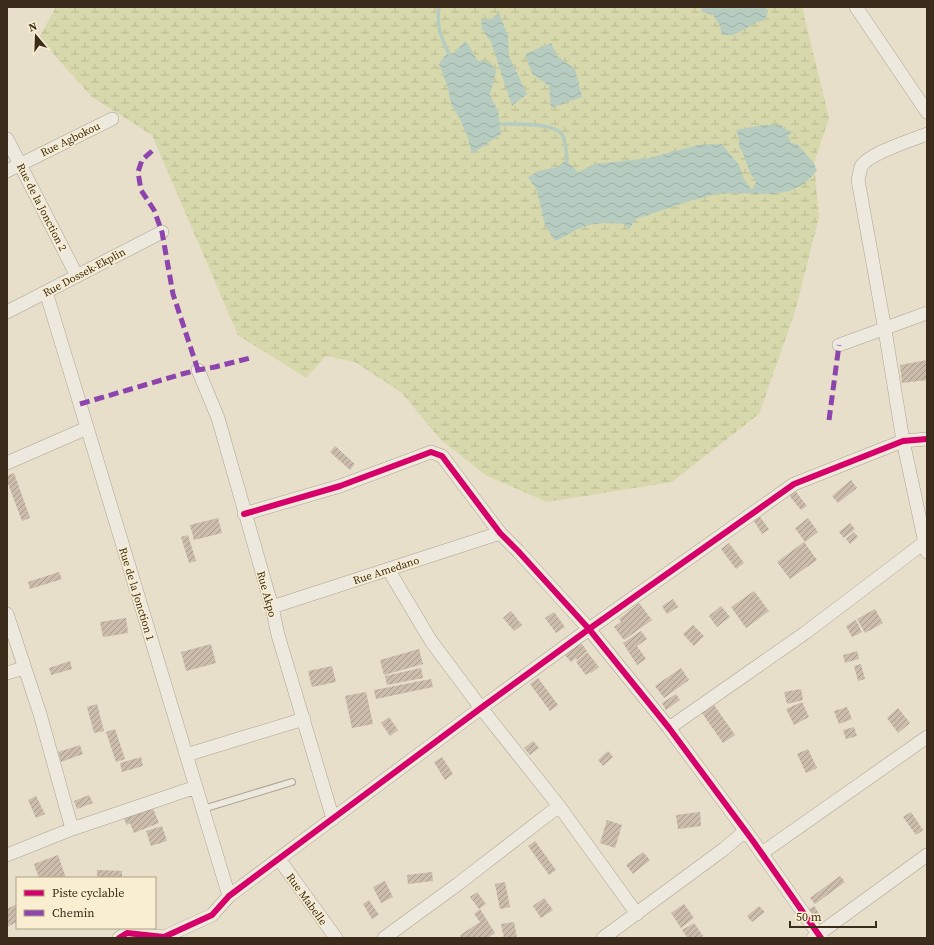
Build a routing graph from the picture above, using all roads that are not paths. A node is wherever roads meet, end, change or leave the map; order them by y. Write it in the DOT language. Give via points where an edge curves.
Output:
graph roads {
  1 [pos="856,7"];
  2 [pos="927,112"];
  3 [pos="112,119"];
  4 [pos="927,134"];
  5 [pos="7,139"];
  6 [pos="20,164"];
  7 [pos="7,171"];
  8 [pos="162,232"];
  9 [pos="77,276"];
  10 [pos="46,292"];
  11 [pos="7,312"];
  12 [pos="927,314"];
  13 [pos="886,330"];
  14 [pos="839,345"];
  15 [pos="198,370"];
  16 [pos="87,428"];
  17 [pos="927,439"];
  18 [pos="904,440"];
  19 [pos="7,463"];
  20 [pos="244,514"];
  21 [pos="500,533"];
  22 [pos="926,547"];
  23 [pos="388,569"];
  24 [pos="272,607"];
  25 [pos="7,614"];
  26 [pos="589,629"];
  27 [pos="24,668"];
  28 [pos="7,673"];
  29 [pos="481,708"];
  30 [pos="304,719"];
  31 [pos="669,728"];
  32 [pos="927,737"];
  33 [pos="186,755"];
  34 [pos="292,782"];
  35 [pos="196,787"];
  36 [pos="559,806"];
  37 [pos="203,810"];
  38 [pos="333,819"];
  39 [pos="72,829"];
  40 [pos="745,831"];
  41 [pos="762,853"];
  42 [pos="7,855"];
  43 [pos="927,855"];
  44 [pos="279,859"];
  45 [pos="229,896"];
  46 [pos="637,914"];
  47 [pos="818,937"];
  48 [pos="119,938"];
  49 [pos="336,938"];
  50 [pos="384,938"];
  51 [pos="603,938"];
  1 -- 2 [label="street"];
  3 -- 6 [label="street, Rue Agbokou"];
  4 -- 13 [label="street" via="866,161 861,167 858,180"];
  5 -- 6 [label="street, Rue de la Jonction 2"];
  6 -- 7 [label="street, Rue Agbokou"];
  6 -- 9 [label="street, Rue de la Jonction 2"];
  8 -- 9 [label="street, Rue Dossek-Ekplin"];
  9 -- 10 [label="street, Rue Dossek-Ekplin"];
  10 -- 11 [label="street, Rue Dossek-Ekplin"];
  10 -- 16 [label="street, Rue de la Jonction 1"];
  12 -- 13 [label="street"];
  13 -- 14 [label="street"];
  13 -- 18 [label="street"];
  15 -- 20 [label="street, Rue Akpo" via="218,418"];
  16 -- 19 [label="street"];
  16 -- 33 [label="street, Rue de la Jonction 1"];
  17 -- 18 [label="street"];
  18 -- 22 [label="street"];
  18 -- 26 [label="street" via="794,484"];
  20 -- 21 [label="street" via="340,486 431,452 442,456"];
  20 -- 24 [label="street, Rue Akpo"];
  21 -- 23 [label="street, Rue Amedano"];
  21 -- 26 [label="street"];
  22 -- 31 [label="street"];
  23 -- 24 [label="street, Rue Amedano"];
  23 -- 29 [label="street" via="431,641"];
  24 -- 30 [label="street, Rue Akpo"];
  25 -- 27 [label="street"];
  26 -- 29 [label="street"];
  26 -- 31 [label="street"];
  27 -- 28 [label="street"];
  27 -- 39 [label="street" via="40,714"];
  29 -- 36 [label="street"];
  29 -- 38 [label="street"];
  30 -- 33 [label="street"];
  30 -- 38 [label="street, Rue Akpo"];
  31 -- 40 [label="street"];
  32 -- 41 [label="street"];
  33 -- 35 [label="street, Rue de la Jonction 1"];
  34 -- 37 [label="lane"];
  35 -- 37 [label="street, Rue de la Jonction 1"];
  35 -- 39 [label="street"];
  36 -- 46 [label="street"];
  36 -- 50 [label="street"];
  37 -- 45 [label="street, Rue de la Jonction 1"];
  38 -- 44 [label="street"];
  39 -- 42 [label="street"];
  40 -- 41 [label="street"];
  40 -- 46 [label="street"];
  41 -- 47 [label="street"];
  43 -- 47 [label="street"];
  44 -- 45 [label="street"];
  44 -- 49 [label="street, Rue Mabelle"];
  45 -- 48 [label="street" via="212,915 164,937 127,933"];
  46 -- 51 [label="street"];
}
